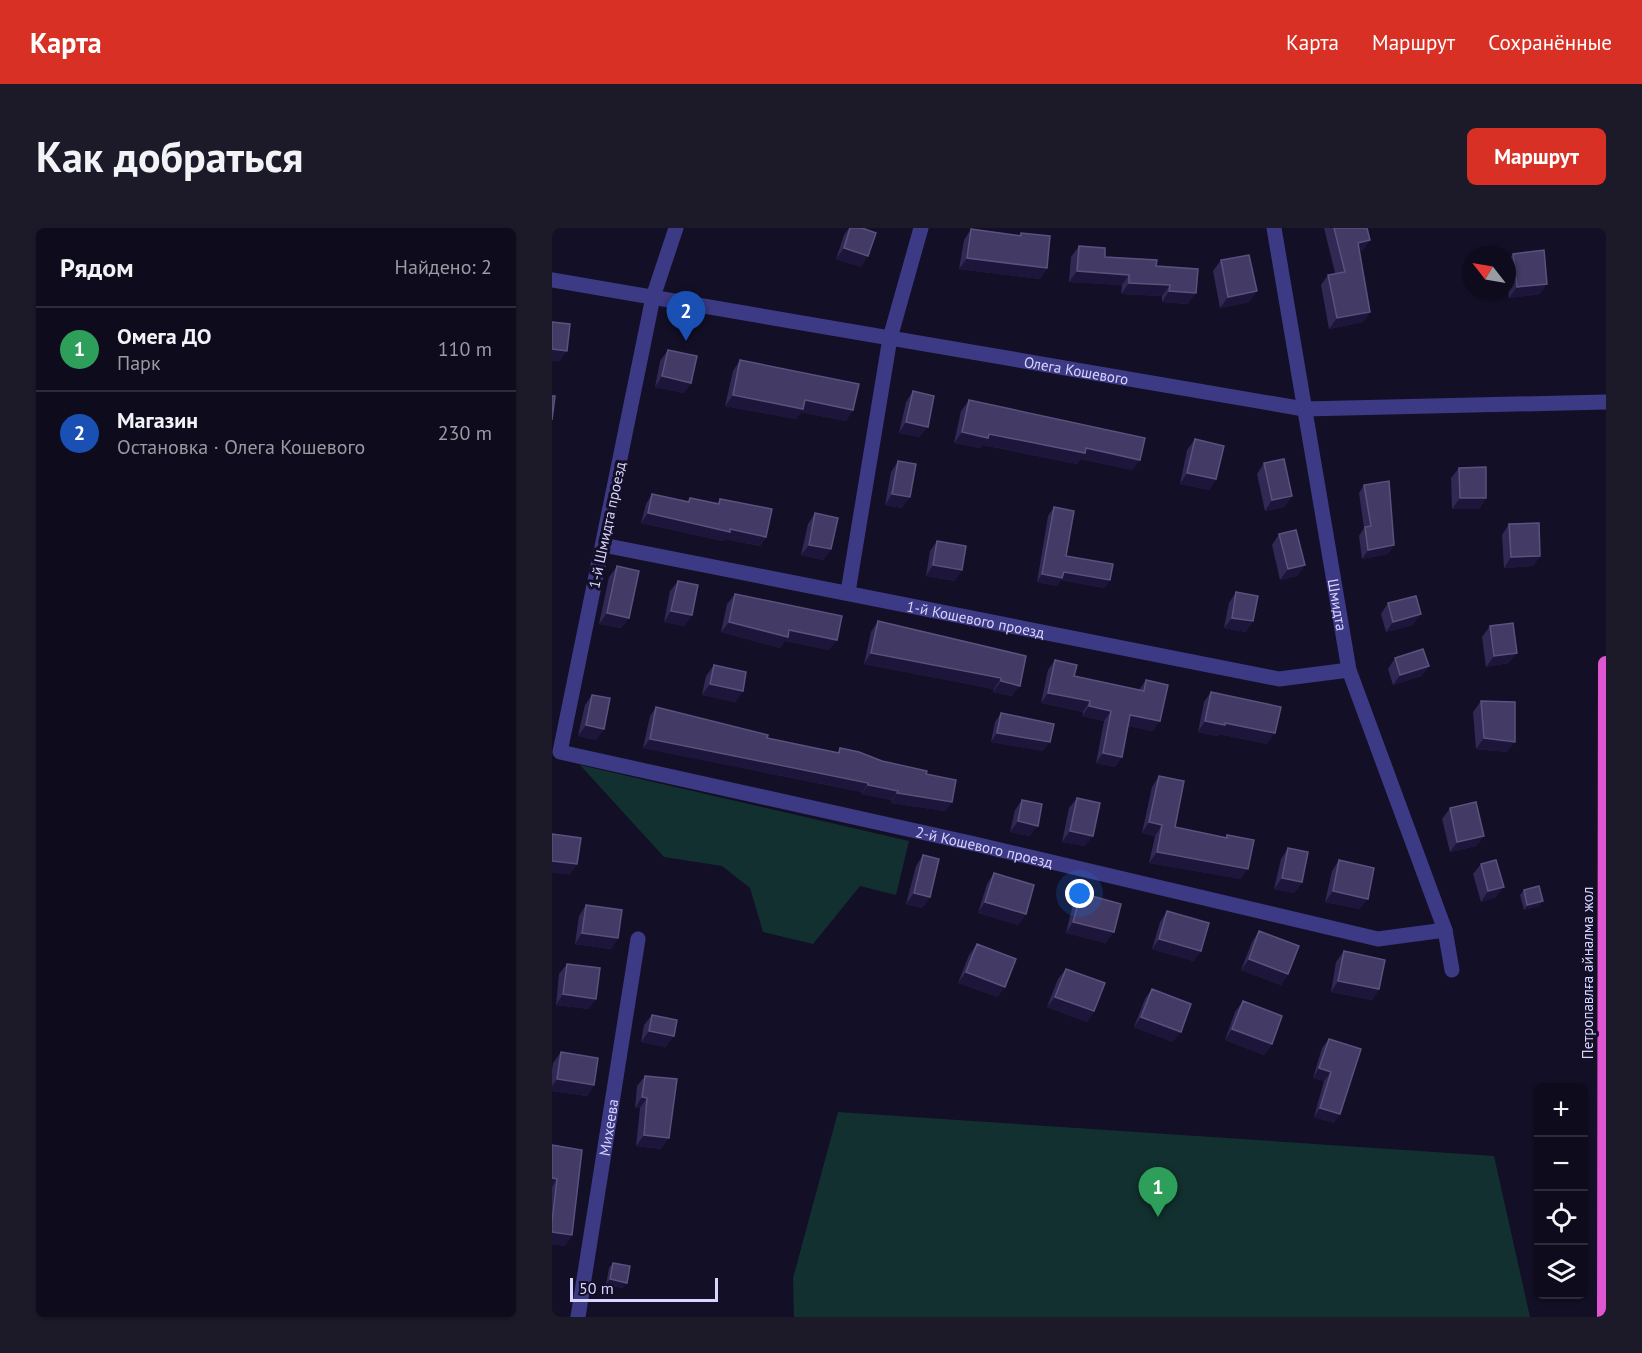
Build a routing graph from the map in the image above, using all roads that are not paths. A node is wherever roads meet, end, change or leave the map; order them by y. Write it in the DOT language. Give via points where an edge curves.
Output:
graph roads {
  1 [pos="676,228"];
  2 [pos="921,228"];
  3 [pos="1274,228"];
  4 [pos="552,280"];
  5 [pos="653,297"];
  6 [pos="890,338"];
  7 [pos="1606,402"];
  8 [pos="1304,409"];
  9 [pos="603,545"];
  10 [pos="848,592"];
  11 [pos="1606,664"];
  12 [pos="1349,670"];
  13 [pos="560,752"];
  14 [pos="1445,930"];
  15 [pos="638,939"];
  16 [pos="1452,970"];
  17 [pos="578,1317"];
  18 [pos="1605,1317"];
  1 -- 5 [label="street"];
  2 -- 6 [label="street"];
  3 -- 8 [label="street, Шмидта"];
  4 -- 5 [label="street, Олега Кошевого"];
  5 -- 6 [label="street, Олега Кошевого"];
  5 -- 9 [label="street, 1-й Шмидта проезд"];
  6 -- 8 [label="street, Олега Кошевого"];
  6 -- 10 [label="street"];
  7 -- 8 [label="street, Олега Кошевого"];
  8 -- 12 [label="street, Шмидта"];
  9 -- 10 [label="street, 1-й Кошевого проезд"];
  9 -- 13 [label="street, 1-й Шмидта проезд"];
  10 -- 12 [label="street, 1-й Кошевого проезд" via="1279,679"];
  11 -- 18 [label="highway, Петропавлға айналма жол"];
  12 -- 14 [label="street, Шмидта"];
  13 -- 14 [label="street, 2-й Кошевого проезд" via="1378,939"];
  14 -- 16 [label="street, Шмидта"];
  15 -- 17 [label="street, Михеева"];
}
